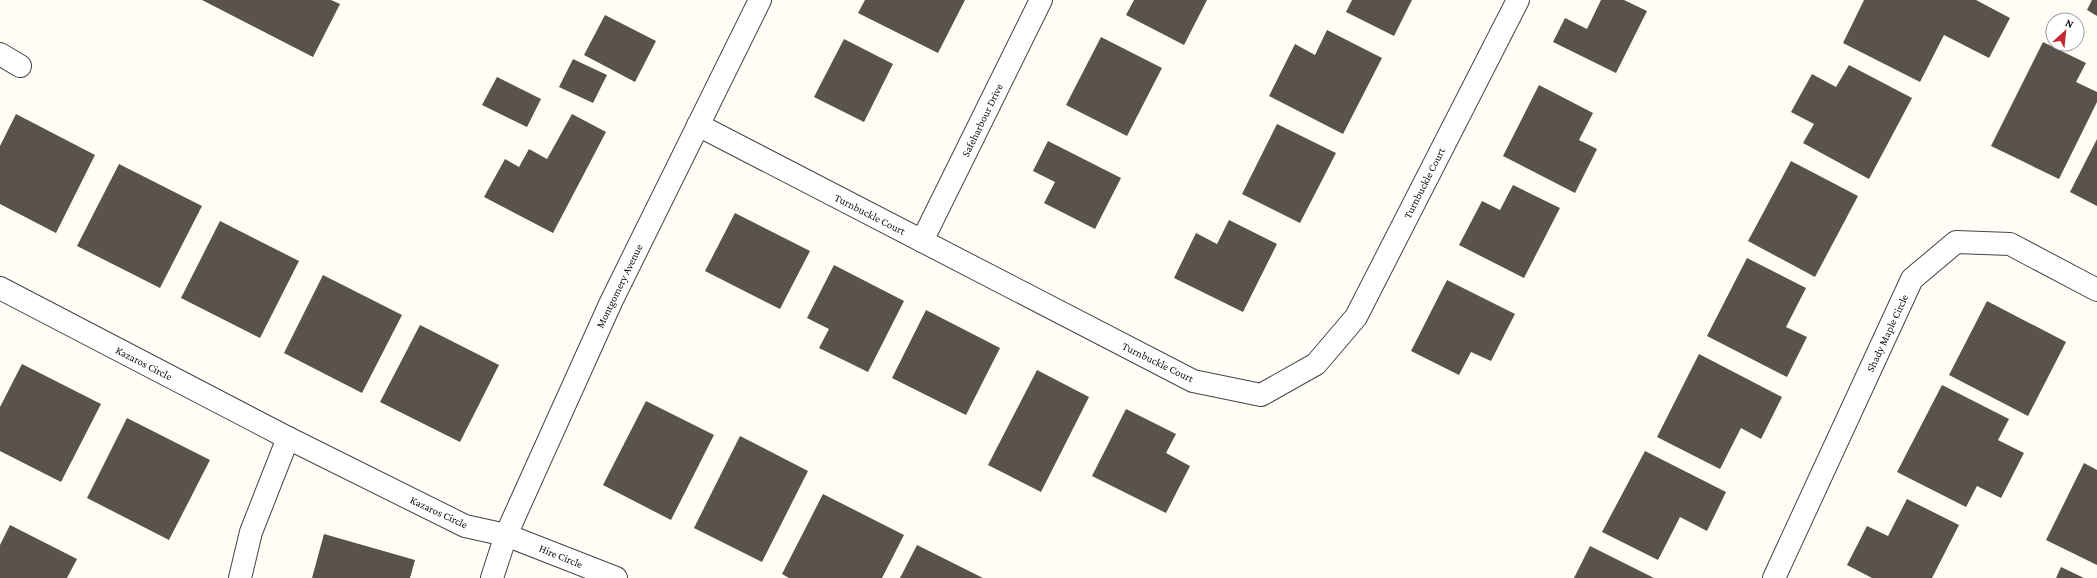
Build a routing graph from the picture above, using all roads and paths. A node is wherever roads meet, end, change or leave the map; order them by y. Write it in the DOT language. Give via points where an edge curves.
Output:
graph roads {
  1 [pos="760,0"];
  2 [pos="1041,0"];
  3 [pos="1518,0"];
  4 [pos="0,54"];
  5 [pos="20,66"];
  6 [pos="698,125"];
  7 [pos="922,241"];
  8 [pos="0,288"];
  9 [pos="2097,290"];
  10 [pos="288,438"];
  11 [pos="506,535"];
  12 [pos="240,578"];
  13 [pos="492,578"];
  14 [pos="616,578"];
  15 [pos="1774,578"];
  1 -- 6 [label="street, Montgomery Avenue"];
  2 -- 7 [label="street, Safeharbour Drive"];
  3 -- 7 [label="street, Turnbuckle Court" via="1356,317 1316,364 1261,395 1193,381"];
  4 -- 5 [label="street"];
  6 -- 7 [label="street, Turnbuckle Court"];
  6 -- 11 [label="street, Montgomery Avenue" via="611,302"];
  8 -- 10 [label="street, Kazaros Circle"];
  9 -- 15 [label="street, Shady Maple Circle" via="2010,244 1956,242 1912,279"];
  10 -- 11 [label="street, Kazaros Circle" via="465,526"];
  10 -- 12 [label="street" via="251,532"];
  11 -- 13 [label="street, Montgomery Avenue"];
  11 -- 14 [label="street, Hire Circle"];
}
